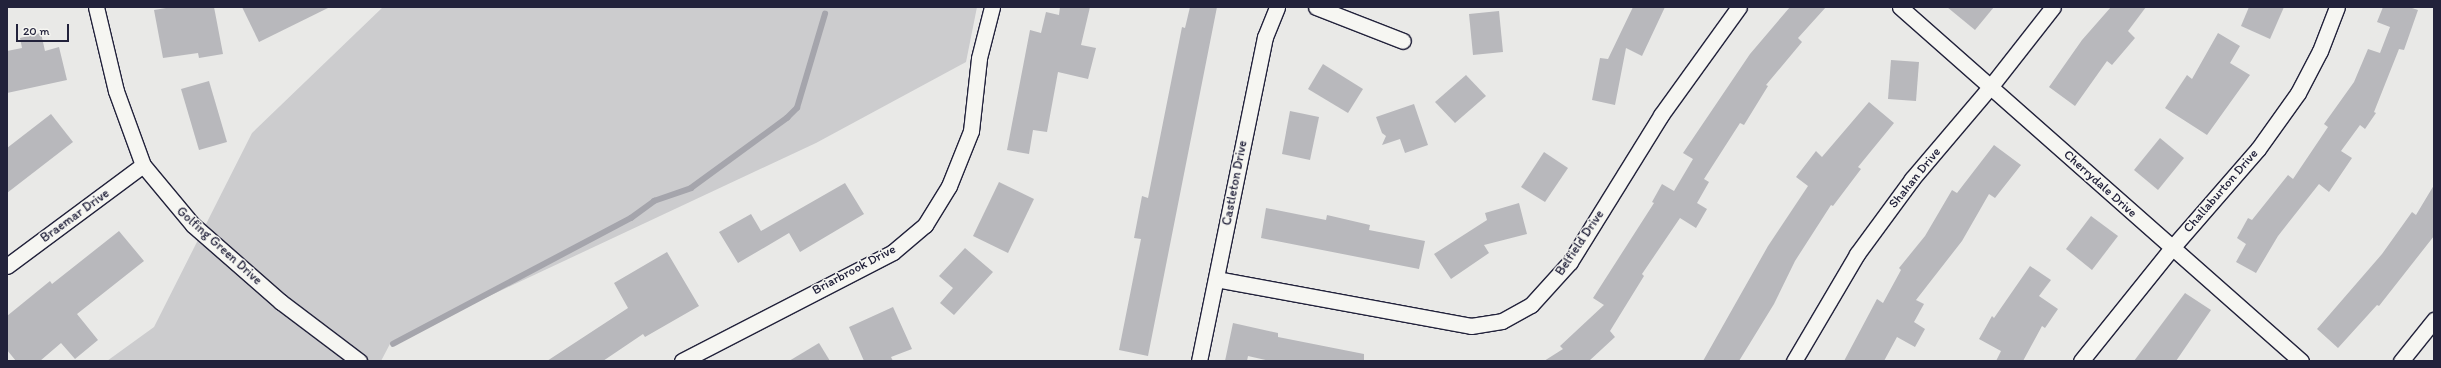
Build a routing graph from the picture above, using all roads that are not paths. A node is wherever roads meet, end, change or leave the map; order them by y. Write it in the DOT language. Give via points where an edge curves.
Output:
graph roads {
  1 [pos="96,7"];
  2 [pos="992,7"];
  3 [pos="1277,7"];
  4 [pos="1316,7"];
  5 [pos="1738,7"];
  6 [pos="1900,7"];
  7 [pos="2054,7"];
  8 [pos="2337,7"];
  9 [pos="1403,41"];
  10 [pos="1991,86"];
  11 [pos="143,166"];
  12 [pos="2171,249"];
  13 [pos="7,266"];
  14 [pos="1216,278"];
  15 [pos="2434,320"];
  16 [pos="705,355"];
  17 [pos="359,361"];
  18 [pos="682,361"];
  19 [pos="1199,361"];
  20 [pos="1794,361"];
  21 [pos="2082,361"];
  22 [pos="2301,361"];
  23 [pos="2401,361"];
  1 -- 11 [label="street, Golfing Green Drive" via="116,91"];
  2 -- 16 [label="street, Briarbrook Drive" via="979,58 970,132 949,186 924,225 893,252"];
  3 -- 14 [label="street, Castleton Drive" via="1265,37"];
  4 -- 9 [label="street"];
  5 -- 14 [label="street, Belfield Drive" via="1661,115 1570,262 1531,305 1502,321 1471,326"];
  6 -- 10 [label="street, Cherrydale Drive"];
  7 -- 10 [label="street, Shahan Drive"];
  8 -- 12 [label="street, Challaburton Drive" via="2320,51 2298,93 2258,149"];
  10 -- 12 [label="street, Cherrydale Drive"];
  10 -- 20 [label="street, Shahan Drive" via="1912,179 1857,254"];
  11 -- 13 [label="street, Braemar Drive"];
  11 -- 17 [label="street, Golfing Green Drive" via="193,225 282,302"];
  12 -- 21 [label="street, Challaburton Drive"];
  12 -- 22 [label="street, Cherrydale Drive"];
  14 -- 19 [label="street, Castleton Drive"];
  15 -- 23 [label="street"];
  16 -- 18 [label="street, Briarbrook Drive"];
}
